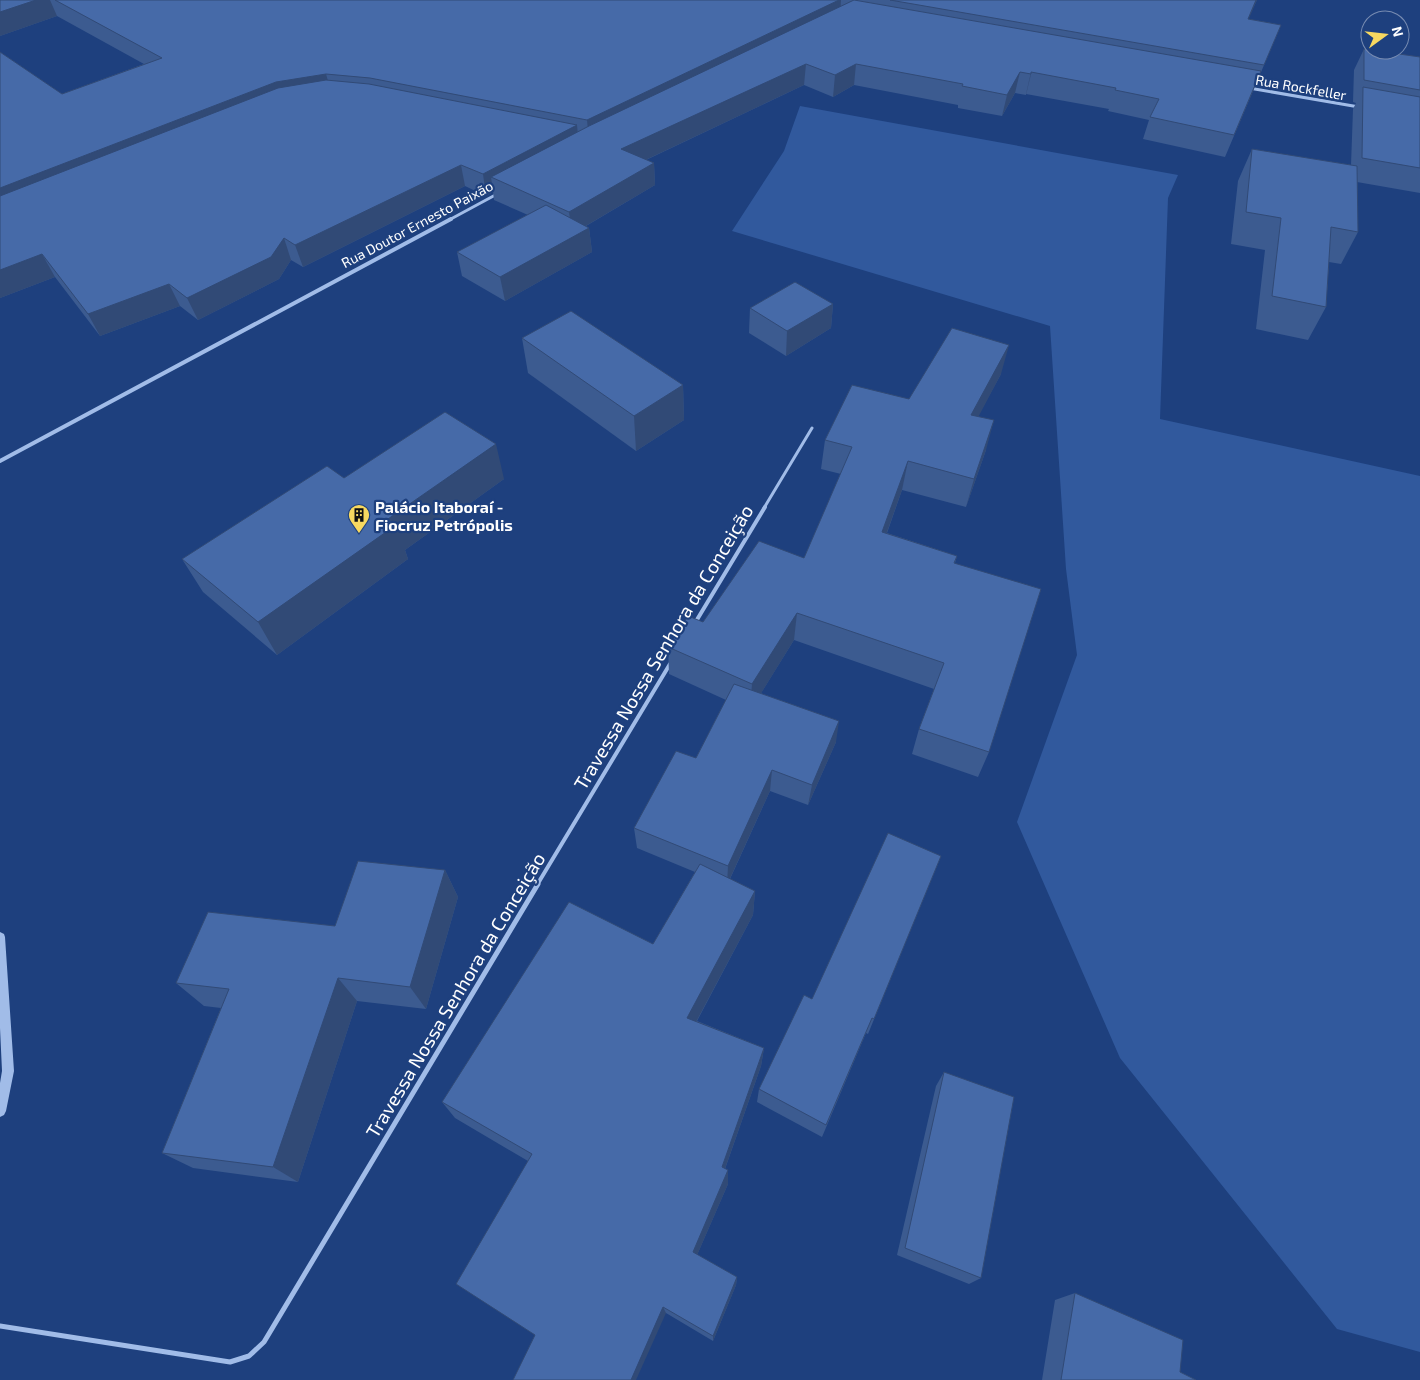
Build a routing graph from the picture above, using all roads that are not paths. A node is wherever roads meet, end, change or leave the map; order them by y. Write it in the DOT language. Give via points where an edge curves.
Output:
graph roads {
  1 [pos="1245,88"];
  2 [pos="1362,108"];
  3 [pos="501,192"];
  4 [pos="812,428"];
  5 [pos="0,461"];
  6 [pos="694,625"];
  7 [pos="674,659"];
  8 [pos="0,937"];
  9 [pos="0,1111"];
  10 [pos="0,1326"];
  1 -- 2 [label="street, Rua Rockfeller"];
  3 -- 5 [label="street, Rua Doutor Ernesto Paixão"];
  4 -- 6 [label="lane, Travessa Nossa Senhora da Conceição"];
  7 -- 10 [label="lane, Travessa Nossa Senhora da Conceição" via="264,1342 250,1356 230,1362"];
  8 -- 9 [label="street" via="8,1071"];
}
